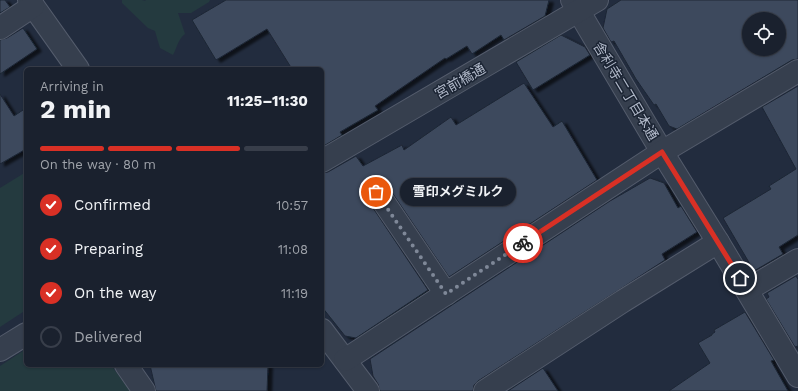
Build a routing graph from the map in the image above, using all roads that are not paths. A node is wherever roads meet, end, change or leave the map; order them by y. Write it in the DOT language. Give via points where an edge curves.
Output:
graph roads {
  1 [pos="597,0"];
  2 [pos="31,3"];
  3 [pos="575,6"];
  4 [pos="0,28"];
  5 [pos="77,67"];
  6 [pos="798,70"];
  7 [pos="662,152"];
  8 [pos="324,160"];
  9 [pos="376,192"];
  10 [pos="718,242"];
  11 [pos="798,260"];
  12 [pos="747,290"];
  13 [pos="446,294"];
  14 [pos="324,333"];
  15 [pos="24,335"];
  16 [pos="0,350"];
  17 [pos="345,360"];
  18 [pos="127,367"];
  19 [pos="798,376"];
  20 [pos="144,391"];
  21 [pos="368,391"];
  22 [pos="485,391"];
  1 -- 3 [label="street, 宮前橋通"];
  2 -- 4 [label="street"];
  2 -- 5 [label="street"];
  3 -- 7 [label="street, 舎利寺二丁目本通"];
  3 -- 8 [label="street, 宮前橋通"];
  6 -- 7 [label="street"];
  7 -- 10 [label="street, 舎利寺二丁目本通"];
  7 -- 13 [label="street"];
  9 -- 13 [label="street"];
  10 -- 12 [label="street, 舎利寺二丁目本通"];
  10 -- 22 [label="street"];
  11 -- 12 [label="street"];
  12 -- 19 [label="street, 舎利寺二丁目本通"];
  13 -- 17 [label="street"];
  14 -- 17 [label="street"];
  15 -- 16 [label="street"];
  17 -- 21 [label="street"];
  18 -- 20 [label="street"];
}
